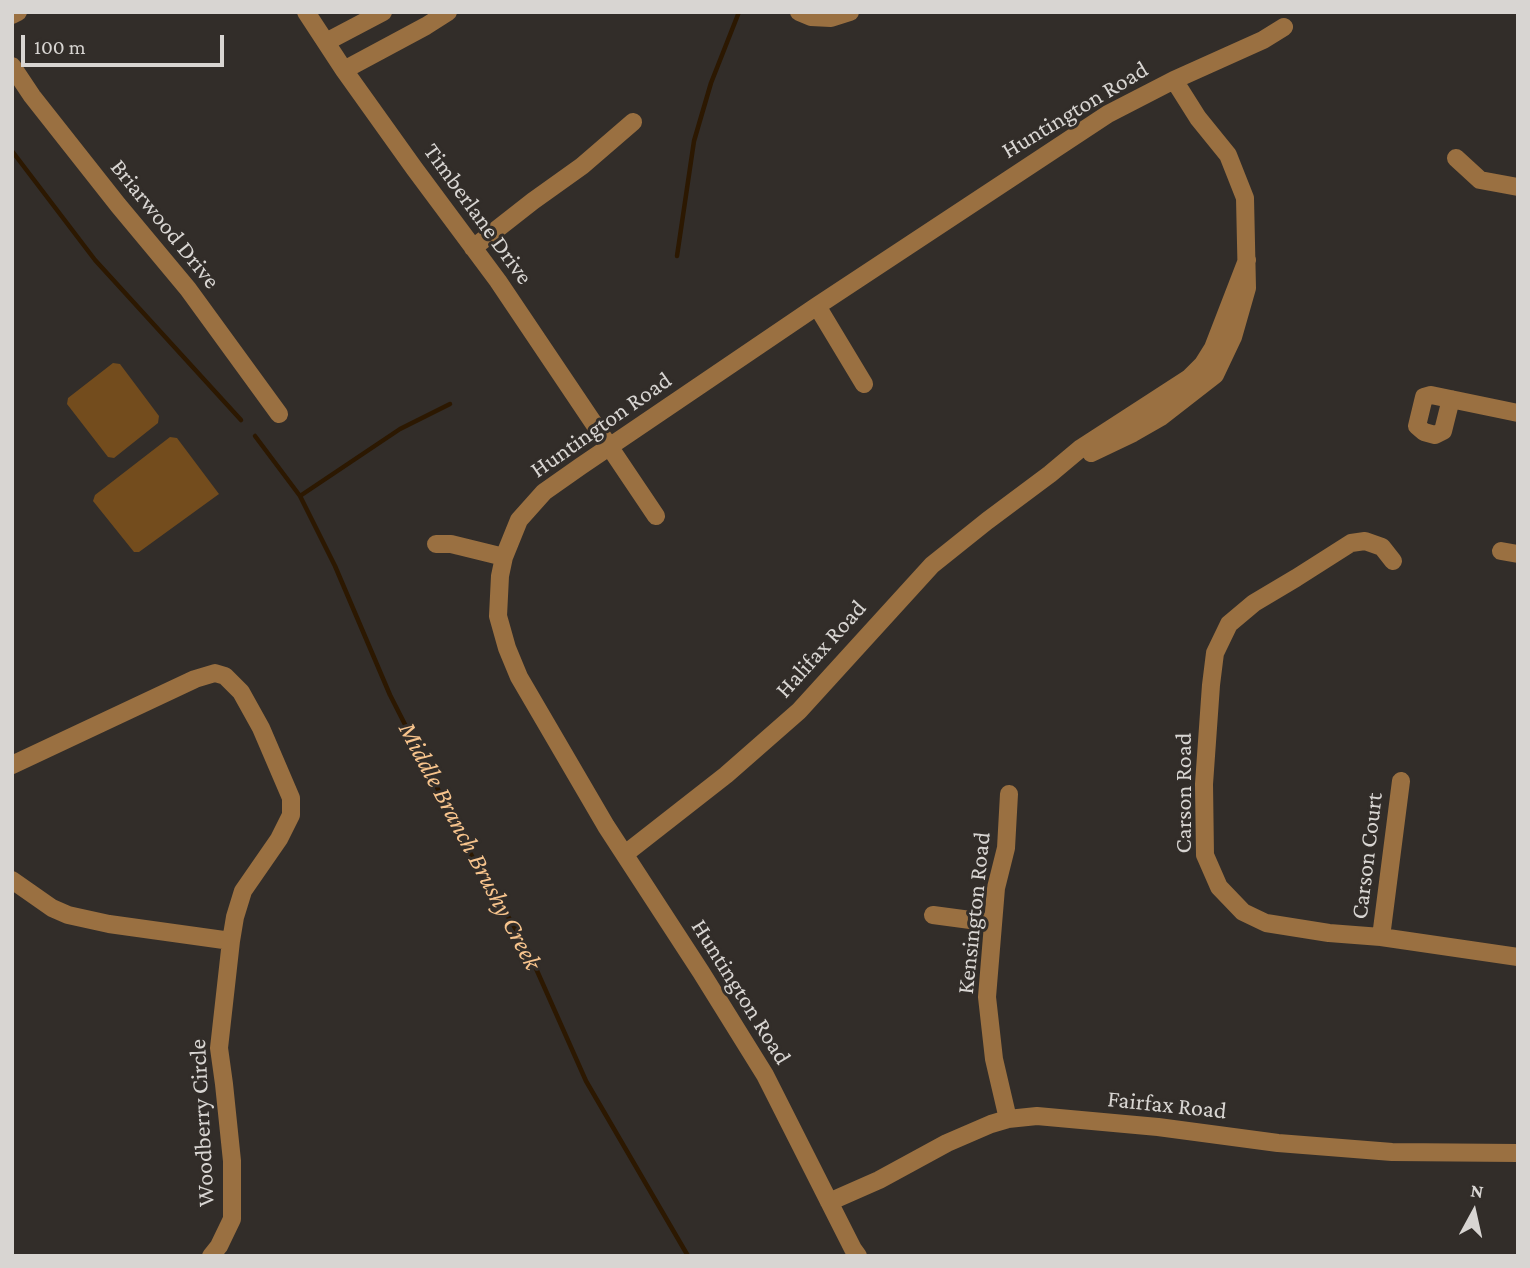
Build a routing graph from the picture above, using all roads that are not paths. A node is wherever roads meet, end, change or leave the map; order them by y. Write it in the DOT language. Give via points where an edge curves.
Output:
graph roads {
  1 [pos="18,12"];
  2 [pos="306,12"];
  3 [pos="383,12"];
  4 [pos="448,12"];
  5 [pos="799,12"];
  6 [pos="850,12"];
  7 [pos="12,15"];
  8 [pos="1284,27"];
  9 [pos="326,42"];
  10 [pos="12,66"];
  11 [pos="344,70"];
  12 [pos="1174,80"];
  13 [pos="633,122"];
  14 [pos="1456,158"];
  15 [pos="1518,187"];
  16 [pos="473,248"];
  17 [pos="817,306"];
  18 [pos="864,384"];
  19 [pos="1451,399"];
  20 [pos="1518,413"];
  21 [pos="279,414"];
  22 [pos="609,447"];
  23 [pos="656,516"];
  24 [pos="436,544"];
  25 [pos="504,557"];
  26 [pos="1393,561"];
  27 [pos="12,765"];
  28 [pos="1401,781"];
  29 [pos="1009,794"];
  30 [pos="625,854"];
  31 [pos="12,880"];
  32 [pos="933,915"];
  33 [pos="993,923"];
  34 [pos="1381,937"];
  35 [pos="231,941"];
  36 [pos="1518,957"];
  37 [pos="1008,1119"];
  38 [pos="1518,1153"];
  39 [pos="829,1202"];
  40 [pos="211,1256"];
  41 [pos="858,1256"];
  1 -- 7 [label="street"];
  2 -- 9 [label="street, Timberlane Drive"];
  3 -- 9 [label="street"];
  4 -- 11 [label="street"];
  5 -- 6 [label="street" via="811,18"];
  8 -- 12 [label="street, Huntington Road"];
  9 -- 11 [label="street, Timberlane Drive"];
  10 -- 21 [label="street, Briarwood Drive" via="188,289"];
  11 -- 16 [label="street, Timberlane Drive"];
  12 -- 17 [label="street, Huntington Road" via="1108,114"];
  12 -- 30 [label="street, Halifax Road" via="1228,155 1245,198 1247,288 1233,337 1215,374 1161,417 1050,474 932,565 799,711"];
  13 -- 16 [label="street"];
  14 -- 15 [label="street" via="1480,180"];
  16 -- 22 [label="street, Timberlane Drive"];
  17 -- 18 [label="street"];
  17 -- 22 [label="street, Huntington Road"];
  19 -- 20 [label="street"];
  22 -- 23 [label="street, Timberlane Drive"];
  22 -- 25 [label="street, Huntington Road" via="544,492 519,520"];
  24 -- 25 [label="street"];
  25 -- 30 [label="street, Huntington Road" via="498,617 507,648 548,728"];
  26 -- 34 [label="street, Carson Road" via="1382,547 1366,541 1351,543 1254,603 1229,624 1215,653 1204,783 1205,855 1219,887 1243,912 1266,923"];
  27 -- 35 [label="street, Woodberry Circle" via="195,679 215,673 225,676 241,692 261,728 291,798 291,815 279,839 243,891"];
  28 -- 34 [label="street, Carson Court"];
  29 -- 33 [label="street, Kensington Road" via="1006,848"];
  30 -- 39 [label="street, Huntington Road" via="765,1075"];
  31 -- 35 [label="street" via="68,915"];
  32 -- 33 [label="street"];
  33 -- 37 [label="street, Kensington Road" via="987,998 994,1059"];
  34 -- 36 [label="street, Carson Road"];
  35 -- 40 [label="street, Woodberry Circle" via="219,1048 232,1161 232,1219"];
  37 -- 38 [label="street, Fairfax Road" via="1037,1116 1392,1152"];
  37 -- 39 [label="street, Fairfax Road" via="947,1143"];
  39 -- 41 [label="street, Huntington Road"];
}
